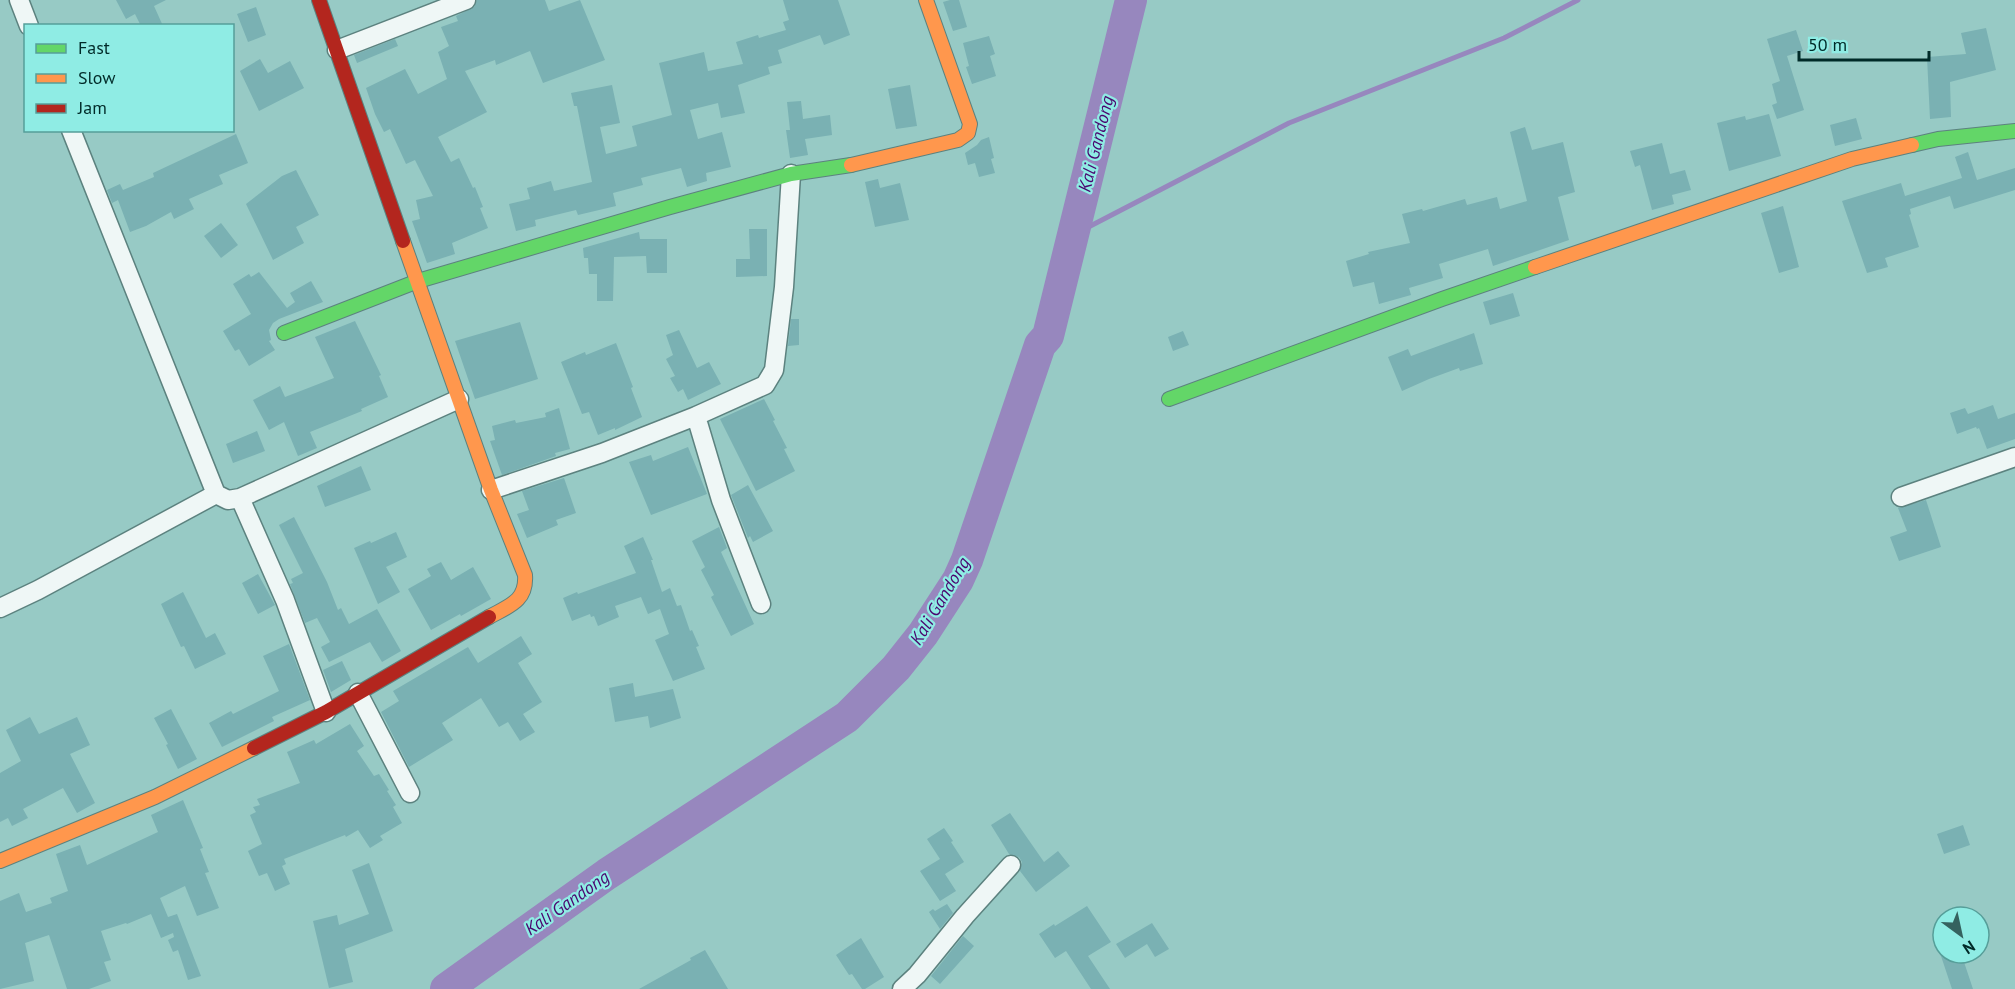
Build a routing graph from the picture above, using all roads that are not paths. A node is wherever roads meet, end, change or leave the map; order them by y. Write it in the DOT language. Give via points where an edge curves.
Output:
graph roads {
  1 [pos="19,0"];
  2 [pos="319,0"];
  3 [pos="465,0"];
  4 [pos="926,0"];
  5 [pos="28,24"];
  6 [pos="337,50"];
  7 [pos="2015,131"];
  8 [pos="72,132"];
  9 [pos="791,174"];
  10 [pos="418,281"];
  11 [pos="284,333"];
  12 [pos="459,399"];
  13 [pos="1169,399"];
  14 [pos="696,416"];
  15 [pos="2015,457"];
  16 [pos="491,490"];
  17 [pos="216,494"];
  18 [pos="1901,497"];
  19 [pos="240,498"];
  20 [pos="761,604"];
  21 [pos="0,608"];
  22 [pos="358,693"];
  23 [pos="326,712"];
  24 [pos="410,793"];
  25 [pos="0,861"];
  26 [pos="1011,865"];
  27 [pos="902,989"];
  1 -- 5 [label="street"];
  2 -- 6 [label="street"];
  3 -- 6 [label="street"];
  4 -- 9 [label="street" via="970,124 968,133 958,140"];
  6 -- 10 [label="street"];
  7 -- 13 [label="street" via="1938,139 1852,159 1442,298"];
  8 -- 17 [label="street"];
  9 -- 10 [label="street"];
  9 -- 14 [label="street" via="774,370 765,385"];
  10 -- 11 [label="street"];
  10 -- 12 [label="street"];
  12 -- 16 [label="street"];
  12 -- 19 [label="street"];
  14 -- 16 [label="street"];
  14 -- 20 [label="street" via="721,500"];
  15 -- 18 [label="street"];
  16 -- 22 [label="street" via="525,575 522,596"];
  17 -- 19 [label="street" via="228,500"];
  17 -- 21 [label="street"];
  19 -- 23 [label="street" via="285,600"];
  22 -- 23 [label="street"];
  22 -- 24 [label="street"];
  23 -- 25 [label="street" via="155,797"];
  26 -- 27 [label="street"];
}
